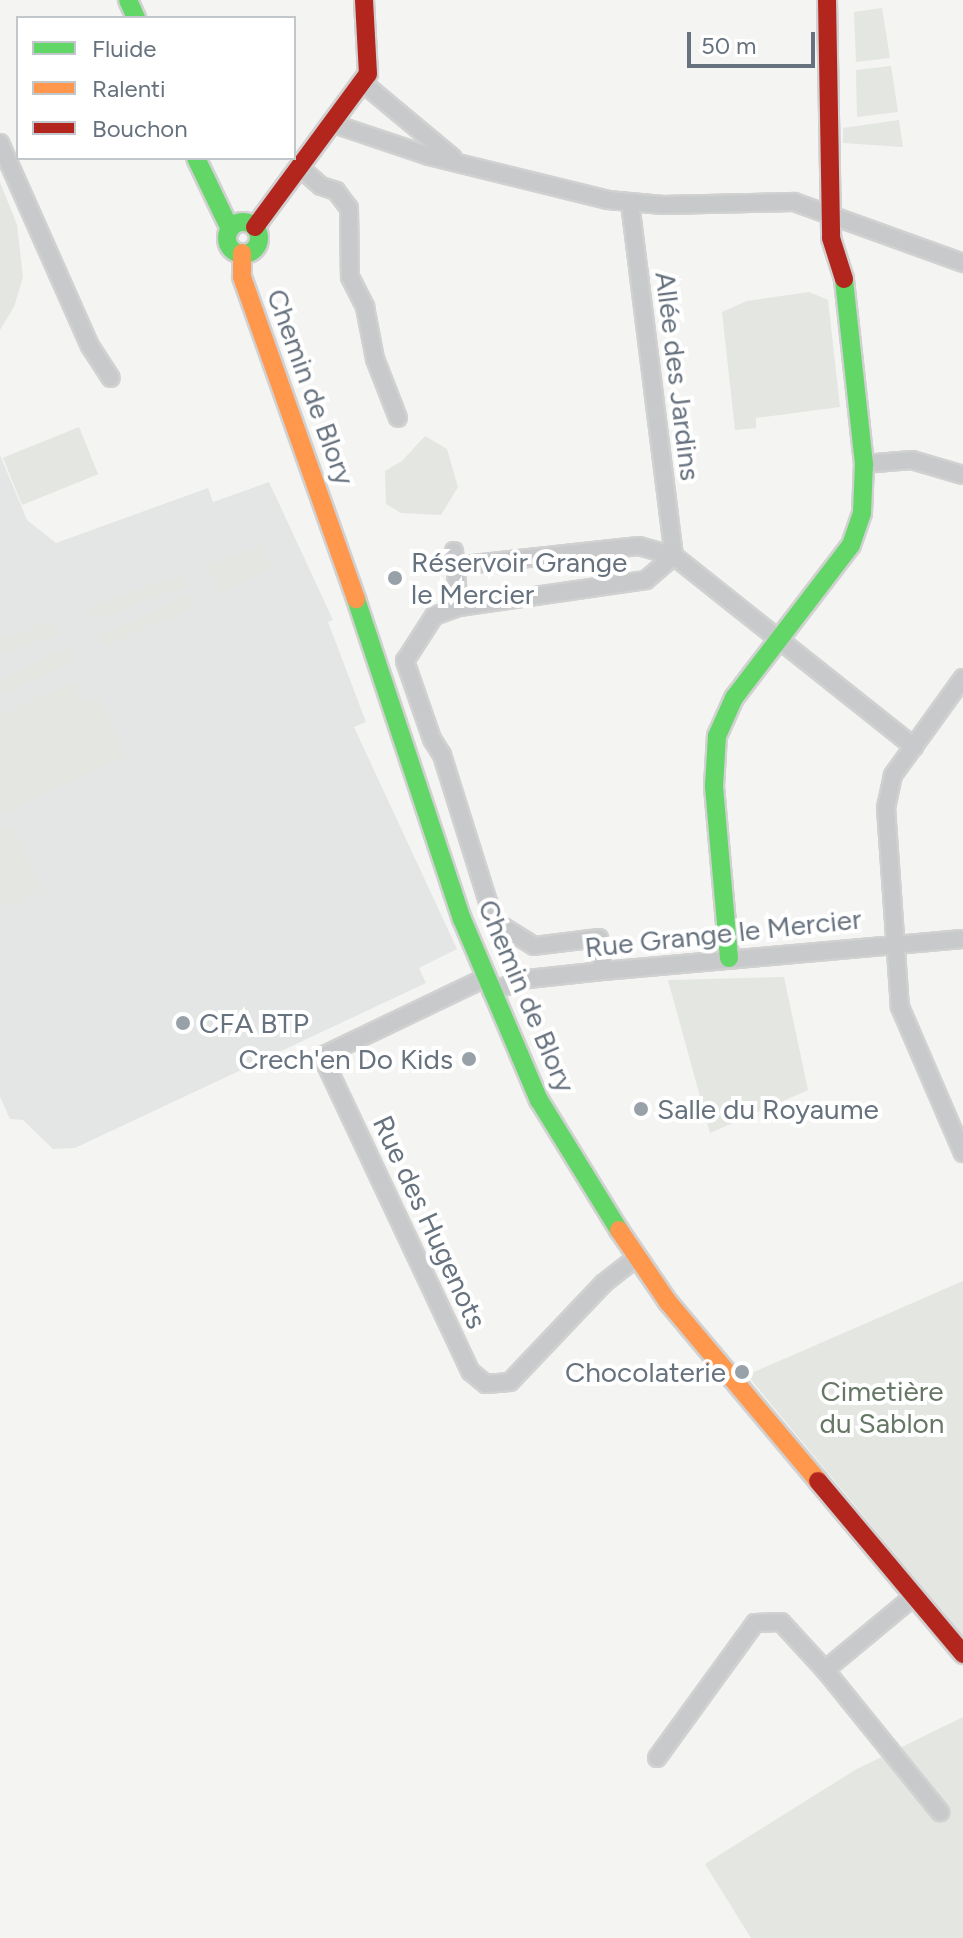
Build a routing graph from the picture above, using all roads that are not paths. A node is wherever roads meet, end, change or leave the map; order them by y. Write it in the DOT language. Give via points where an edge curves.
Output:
graph roads {
  1 [pos="364,0"];
  2 [pos="827,0"];
  3 [pos="363,83"];
  4 [pos="334,124"];
  5 [pos="0,143"];
  6 [pos="454,159"];
  7 [pos="197,160"];
  8 [pos="299,167"];
  9 [pos="630,203"];
  10 [pos="829,211"];
  11 [pos="255,227"];
  12 [pos="230,229"];
  13 [pos="242,253"];
  14 [pos="963,263"];
  15 [pos="111,378"];
  16 [pos="398,418"];
  17 [pos="864,464"];
  18 [pos="963,475"];
  19 [pos="674,556"];
  20 [pos="459,607"];
  21 [pos="780,640"];
  22 [pos="963,678"];
  23 [pos="914,747"];
  24 [pos="963,939"];
  25 [pos="895,942"];
  26 [pos="729,958"];
  27 [pos="603,971"];
  28 [pos="488,985"];
  29 [pos="322,1056"];
  30 [pos="963,1153"];
  31 [pos="636,1258"];
  32 [pos="914,1596"];
  33 [pos="963,1654"];
  34 [pos="825,1670"];
  35 [pos="657,1758"];
  36 [pos="940,1812"];
  1 -- 3 [label="street" via="372,65"];
  2 -- 10 [label="street"];
  3 -- 4 [label="street"];
  3 -- 6 [label="street"];
  4 -- 6 [label="street"];
  4 -- 8 [label="street"];
  5 -- 15 [label="street" via="90,346"];
  6 -- 9 [label="street" via="553,189"];
  7 -- 12 [label="street"];
  8 -- 11 [label="street"];
  8 -- 16 [label="street" via="336,191 349,208 350,277 365,307 375,359"];
  9 -- 10 [label="street" via="786,201"];
  9 -- 19 [label="street, Allée des Jardins"];
  10 -- 14 [label="street"];
  10 -- 17 [label="street" via="843,273"];
  11 -- 12 [label="street" via="242,222"];
  11 -- 13 [label="street" via="256,247"];
  12 -- 13 [label="street" via="228,243"];
  13 -- 28 [label="street, Chemin de Blory" via="242,277 304,443"];
  17 -- 18 [label="street" via="912,460"];
  17 -- 21 [label="street" via="862,513 851,545"];
  19 -- 20 [label="street" via="646,580"];
  19 -- 20 [label="street" via="639,546 455,559"];
  19 -- 21 [label="street"];
  20 -- 27 [label="street" via="434,616 405,661 442,755 494,921 534,946 599,938"];
  21 -- 23 [label="street"];
  21 -- 26 [label="street" via="734,698 717,736 714,786"];
  22 -- 23 [label="street"];
  23 -- 25 [label="street" via="888,788"];
  24 -- 25 [label="street, Rue Grange le Mercier"];
  25 -- 26 [label="street, Rue Grange le Mercier"];
  25 -- 30 [label="street" via="900,1007"];
  26 -- 27 [label="street, Rue Grange le Mercier"];
  27 -- 28 [label="street, Rue Grange le Mercier"];
  28 -- 29 [label="street, Rue Grange le Mercier"];
  28 -- 31 [label="street, Chemin de Blory" via="539,1100"];
  29 -- 31 [label="street, Rue des Hugenots" via="471,1372 486,1384 510,1382 604,1283"];
  31 -- 32 [label="street, Chemin de Blory"];
  32 -- 33 [label="street, Chemin de Blory"];
  32 -- 34 [label="street"];
  34 -- 35 [label="street" via="781,1622 763,1619 751,1627"];
  34 -- 36 [label="street"];
}
